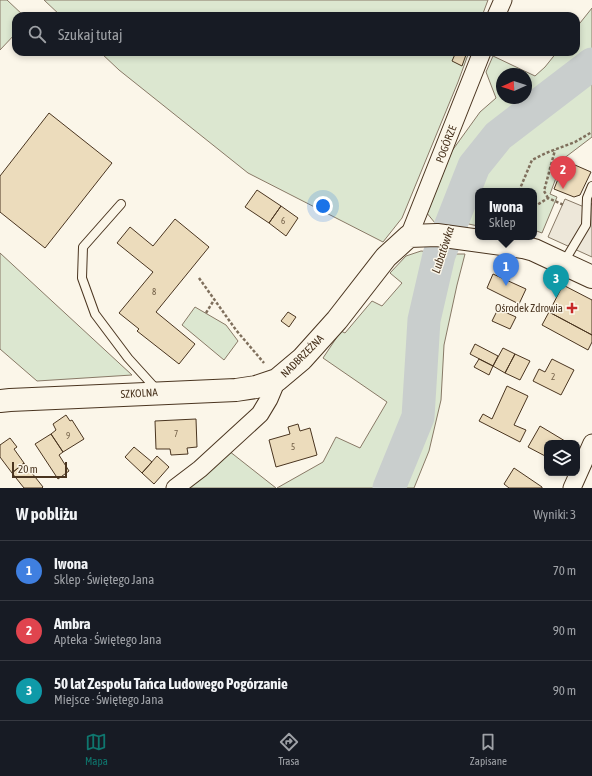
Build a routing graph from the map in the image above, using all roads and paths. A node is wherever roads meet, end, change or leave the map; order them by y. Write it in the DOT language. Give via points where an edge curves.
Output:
graph roads {
  1 [pos="503,0"];
  2 [pos="498,12"];
  3 [pos="480,56"];
  4 [pos="592,132"];
  5 [pos="556,150"];
  6 [pos="592,186"];
  7 [pos="519,188"];
  8 [pos="548,198"];
  9 [pos="121,204"];
  10 [pos="537,205"];
  11 [pos="564,205"];
  12 [pos="589,226"];
  13 [pos="409,236"];
  14 [pos="563,264"];
  15 [pos="199,278"];
  16 [pos="592,278"];
  17 [pos="214,300"];
  18 [pos="206,313"];
  19 [pos="259,357"];
  20 [pos="277,380"];
  21 [pos="158,392"];
  22 [pos="0,401"];
  23 [pos="592,443"];
  24 [pos="175,488"];
  25 [pos="572,488"];
  1 -- 2 [label="street"];
  3 -- 13 [label="street, POGÓRZE"];
  4 -- 5 [label="path"];
  5 -- 7 [label="path" via="532,160"];
  5 -- 8 [label="path" via="544,191"];
  6 -- 12 [label="lane" via="587,198"];
  8 -- 10 [label="path"];
  8 -- 11 [label="path"];
  9 -- 21 [label="lane" via="83,247 82,278 95,314"];
  12 -- 14 [label="lane"];
  13 -- 14 [label="street" via="437,235 523,247"];
  13 -- 20 [label="street, NADBRZEŻNA" via="386,257 337,320 302,359"];
  14 -- 16 [label="street"];
  15 -- 17 [label="path"];
  17 -- 18 [label="path"];
  17 -- 19 [label="path"];
  20 -- 21 [label="street, SZKOLNA" via="236,390"];
  20 -- 24 [label="street, NADBRZEŻNA" via="270,399 260,414 200,469"];
  21 -- 22 [label="street, SZKOLNA"];
  23 -- 25 [label="street"];
}
